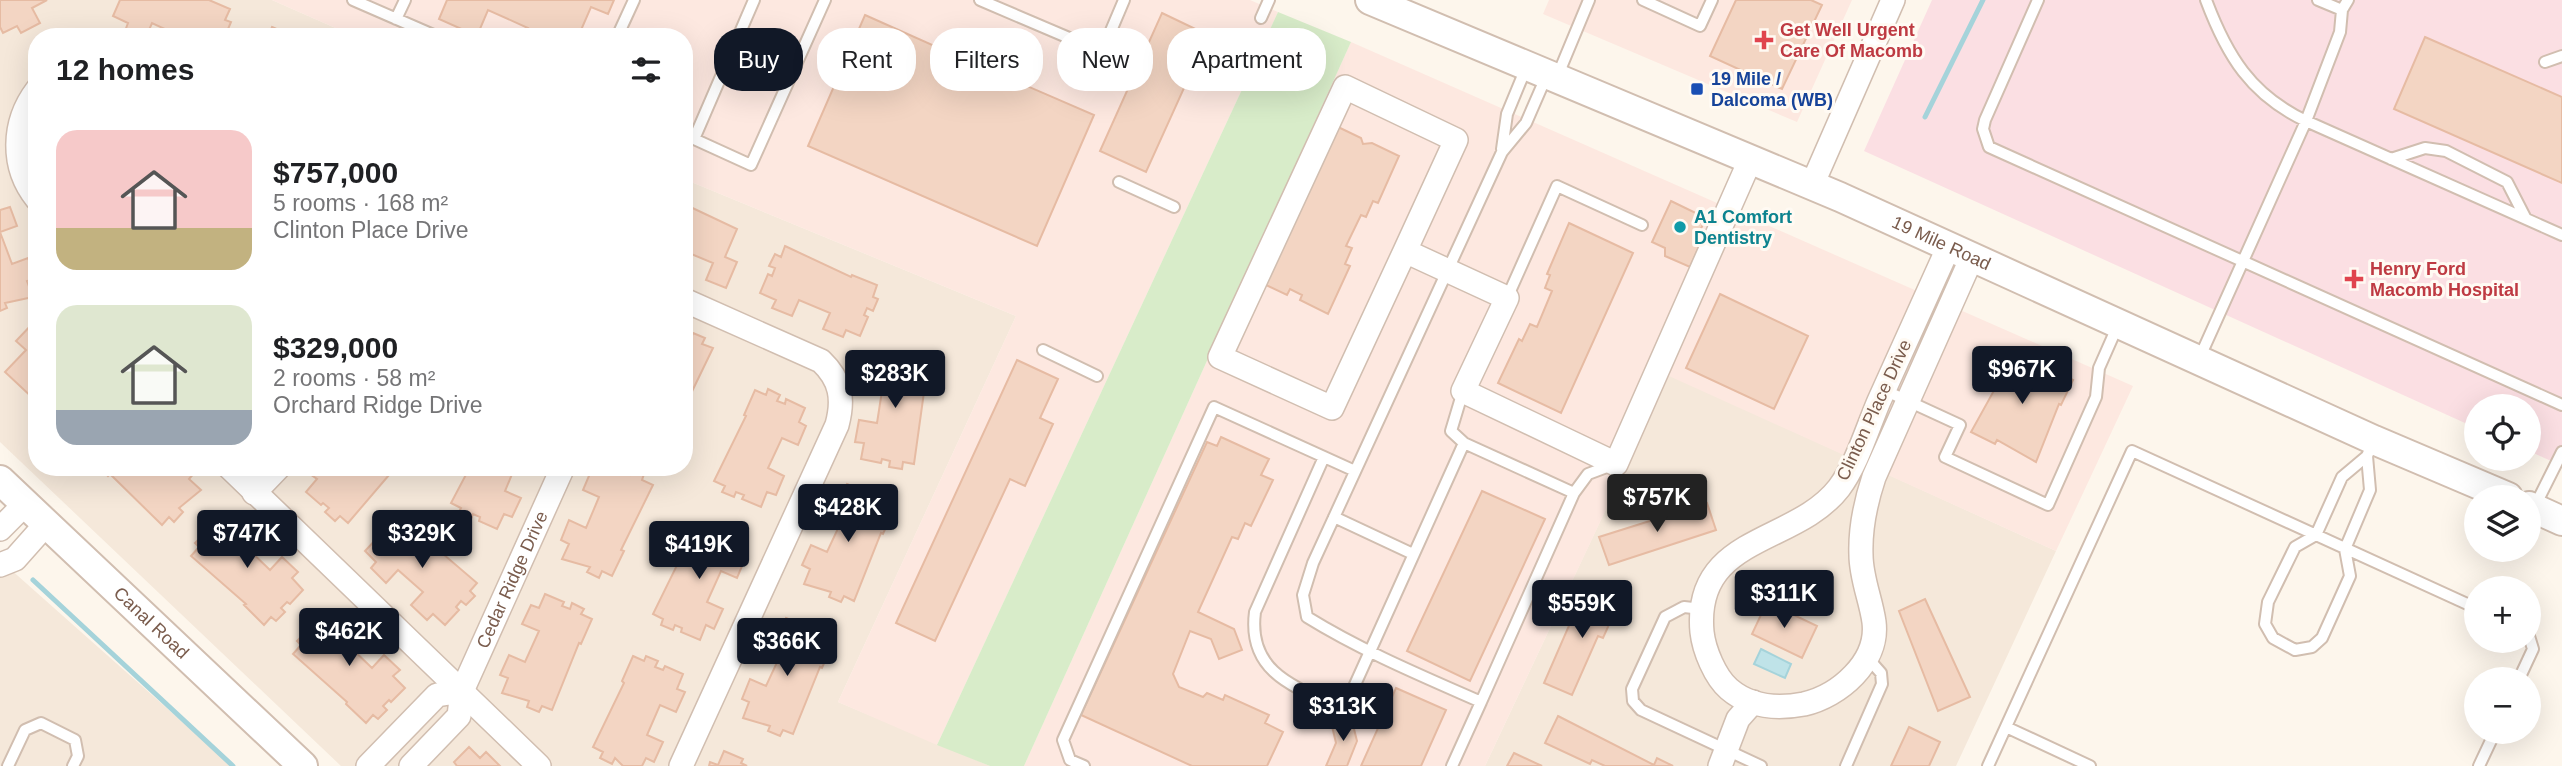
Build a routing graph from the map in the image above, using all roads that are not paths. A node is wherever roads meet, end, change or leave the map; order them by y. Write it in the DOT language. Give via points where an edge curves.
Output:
graph roads {
  1 [pos="353,0"];
  2 [pos="405,0"];
  3 [pos="634,0"];
  4 [pos="754,0"];
  5 [pos="825,0"];
  6 [pos="980,0"];
  7 [pos="1124,0"];
  8 [pos="1269,0"];
  9 [pos="1370,0"];
  10 [pos="1588,0"];
  11 [pos="1643,0"];
  12 [pos="1712,0"];
  13 [pos="1893,0"];
  14 [pos="2038,0"];
  15 [pos="2206,0"];
  16 [pos="2318,0"];
  17 [pos="2345,5"];
  18 [pos="1261,18"];
  19 [pos="396,19"];
  20 [pos="417,28"];
  21 [pos="621,28"];
  22 [pos="2562,56"];
  23 [pos="2545,62"];
  24 [pos="1543,74"];
  25 [pos="28,106"];
  26 [pos="2306,121"];
  27 [pos="1502,152"];
  28 [pos="1751,158"];
  29 [pos="2391,159"];
  30 [pos="1119,182"];
  31 [pos="28,185"];
  32 [pos="1812,185"];
  33 [pos="1174,207"];
  34 [pos="2527,219"];
  35 [pos="1642,225"];
  36 [pos="2562,235"];
  37 [pos="1405,251"];
  38 [pos="1960,252"];
  39 [pos="2244,262"];
  40 [pos="1447,270"];
  41 [pos="1507,298"];
  42 [pos="693,304"];
  43 [pos="2119,323"];
  44 [pos="1043,350"];
  45 [pos="2199,359"];
  46 [pos="1097,376"];
  47 [pos="1884,390"];
  48 [pos="1464,391"];
  49 [pos="1908,401"];
  50 [pos="2562,405"];
  51 [pos="1464,443"];
  52 [pos="2370,448"];
  53 [pos="2562,452"];
  54 [pos="1324,457"];
  55 [pos="1616,464"];
  56 [pos="1355,471"];
  57 [pos="238,476"];
  58 [pos="270,476"];
  59 [pos="559,476"];
  60 [pos="0,480"];
  61 [pos="2474,485"];
  62 [pos="2541,490"];
  63 [pos="254,493"];
  64 [pos="1574,494"];
  65 [pos="25,504"];
  66 [pos="2541,511"];
  67 [pos="1334,517"];
  68 [pos="2562,521"];
  69 [pos="47,523"];
  70 [pos="0,529"];
  71 [pos="2316,536"];
  72 [pos="2345,549"];
  73 [pos="1413,554"];
  74 [pos="0,565"];
  75 [pos="2464,603"];
  76 [pos="1702,609"];
  77 [pos="1370,651"];
  78 [pos="1866,656"];
  79 [pos="462,691"];
  80 [pos="1481,702"];
  81 [pos="1753,702"];
  82 [pos="2006,727"];
  83 [pos="2489,744"];
  84 [pos="1723,758"];
  85 [pos="8,766"];
  86 [pos="73,766"];
  87 [pos="303,766"];
  88 [pos="368,766"];
  89 [pos="411,766"];
  90 [pos="539,766"];
  91 [pos="681,766"];
  92 [pos="1084,766"];
  93 [pos="1452,766"];
  94 [pos="1761,766"];
  95 [pos="1846,766"];
  96 [pos="1988,766"];
  97 [pos="2091,766"];
  98 [pos="2479,766"];
  1 -- 19 [label="lane"];
  2 -- 19 [label="lane"];
  3 -- 21 [label="lane"];
  4 -- 5 [label="lane" via="694,139 751,166"];
  6 -- 7 [label="lane" via="1102,52"];
  8 -- 18 [label="lane"];
  9 -- 24 [label="street, 19 Mile Road"];
  10 -- 24 [label="lane"];
  11 -- 12 [label="lane" via="1700,26"];
  13 -- 32 [label="street"];
  14 -- 39 [label="lane" via="1985,120 1989,148"];
  15 -- 26 [label="lane" via="2234,61 2249,82 2267,99"];
  16 -- 17 [label="lane"];
  17 -- 26 [label="lane" via="2340,32"];
  19 -- 20 [label="lane"];
  22 -- 23 [label="lane"];
  24 -- 27 [label="lane" via="1525,123"];
  24 -- 27 [label="lane" via="1507,114"];
  24 -- 28 [label="street, 19 Mile Road"];
  25 -- 31 [label="street" via="22,116 18,153"];
  26 -- 29 [label="lane"];
  26 -- 39 [label="lane"];
  27 -- 40 [label="lane"];
  28 -- 32 [label="street, 19 Mile Road"];
  28 -- 55 [label="street"];
  29 -- 34 [label="lane"];
  29 -- 34 [label="lane" via="2425,148 2446,151 2507,182"];
  30 -- 33 [label="lane"];
  32 -- 38 [label="street, 19 Mile Road"];
  34 -- 36 [label="lane"];
  35 -- 41 [label="lane" via="1557,186"];
  37 -- 37 [label="street" via="1332,408 1220,357 1345,87 1457,140"];
  37 -- 40 [label="street"];
  38 -- 43 [label="street, 19 Mile Road"];
  38 -- 47 [label="street, Clinton Place Drive"];
  38 -- 49 [label="street, Clinton Place Drive"];
  39 -- 45 [label="lane"];
  39 -- 50 [label="lane"];
  40 -- 41 [label="street"];
  40 -- 56 [label="lane"];
  41 -- 48 [label="street"];
  42 -- 91 [label="street" via="821,361 839,385 842,401 836,425"];
  43 -- 45 [label="street, 19 Mile Road"];
  43 -- 49 [label="lane" via="2099,368 2096,397 2048,505 1945,457 1960,425"];
  44 -- 46 [label="lane"];
  45 -- 52 [label="street, 19 Mile Road"];
  47 -- 49 [label="lane"];
  47 -- 76 [label="street, Clinton Place Drive" via="1838,488 1797,520 1741,549 1722,565"];
  48 -- 51 [label="lane" via="1451,431"];
  48 -- 55 [label="street"];
  49 -- 78 [label="street, Clinton Place Drive" via="1874,477 1861,537 1860,557 1875,625"];
  51 -- 64 [label="lane"];
  51 -- 73 [label="lane"];
  52 -- 61 [label="street, 19 Mile Road"];
  52 -- 71 [label="lane" via="2342,477"];
  52 -- 72 [label="lane" via="2370,490"];
  53 -- 62 [label="lane"];
  54 -- 56 [label="lane"];
  54 -- 77 [label="lane" via="1255,612 1255,638 1271,671 1344,709"];
  54 -- 92 [label="lane" via="1214,407 1063,740 1070,760"];
  55 -- 64 [label="lane" via="1588,474"];
  56 -- 67 [label="lane"];
  57 -- 63 [label="street"];
  58 -- 63 [label="street"];
  59 -- 79 [label="street, Cedar Ridge Drive"];
  60 -- 65 [label="street, Canal Road"];
  63 -- 79 [label="street"];
  64 -- 80 [label="lane"];
  65 -- 69 [label="street, Canal Road"];
  65 -- 70 [label="street"];
  66 -- 68 [label="street"];
  67 -- 73 [label="lane"];
  67 -- 77 [label="lane" via="1312,563 1303,596 1307,617"];
  69 -- 74 [label="street" via="15,559"];
  69 -- 87 [label="street, Canal Road"];
  71 -- 72 [label="lane"];
  71 -- 72 [label="lane" via="2295,547 2268,602 2265,624 2273,638 2295,650 2312,647 2322,638 2350,576"];
  71 -- 82 [label="lane" via="2132,451"];
  72 -- 75 [label="lane"];
  73 -- 77 [label="lane"];
  76 -- 81 [label="street, Clinton Place Drive" via="1703,637 1714,668 1728,688"];
  76 -- 84 [label="lane" via="1684,607 1665,617 1632,689 1633,701"];
  77 -- 80 [label="lane"];
  78 -- 81 [label="street, Clinton Place Drive" via="1849,682 1811,702 1773,707"];
  78 -- 95 [label="lane" via="1881,673 1882,684"];
  79 -- 88 [label="street" via="437,695"];
  79 -- 89 [label="street, Cedar Ridge Drive" via="459,716"];
  79 -- 90 [label="street"];
  80 -- 93 [label="lane"];
  81 -- 84 [label="street" via="1738,719"];
  82 -- 96 [label="lane"];
  82 -- 97 [label="lane"];
  83 -- 98 [label="lane"];
  84 -- 94 [label="lane"];
  85 -- 86 [label="lane" via="25,730 41,723 75,740 78,756"];
}
